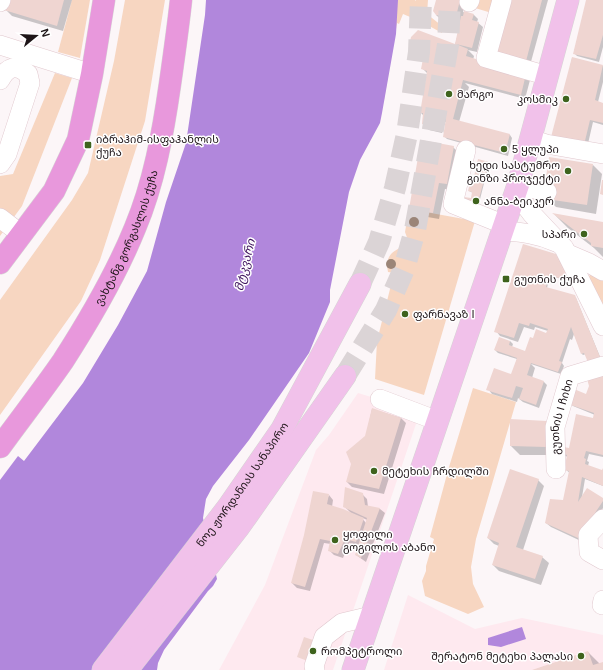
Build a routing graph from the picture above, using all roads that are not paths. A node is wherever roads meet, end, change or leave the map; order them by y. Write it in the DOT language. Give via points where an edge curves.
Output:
graph roads {
  1 [pos="104,0"];
  2 [pos="181,0"];
  3 [pos="502,0"];
  4 [pos="568,0"];
  5 [pos="0,45"];
  6 [pos="92,74"];
  7 [pos="548,76"];
  8 [pos="0,80"];
  9 [pos="530,140"];
  10 [pos="466,150"];
  11 [pos="603,154"];
  12 [pos="0,164"];
  13 [pos="517,189"];
  14 [pos="547,192"];
  15 [pos="0,218"];
  16 [pos="504,228"];
  17 [pos="21,234"];
  18 [pos="564,249"];
  19 [pos="0,263"];
  20 [pos="603,271"];
  21 [pos="360,284"];
  22 [pos="603,326"];
  23 [pos="603,366"];
  24 [pos="345,376"];
  25 [pos="380,399"];
  26 [pos="438,421"];
  27 [pos="0,447"];
  28 [pos="556,469"];
  29 [pos="603,518"];
  30 [pos="603,560"];
  31 [pos="371,616"];
  32 [pos="103,670"];
  33 [pos="127,670"];
  34 [pos="315,670"];
  35 [pos="353,670"];
  1 -- 6 [label="highway"];
  2 -- 27 [label="highway, ვახტანგ გორგასლის ქუჩა" via="157,158 135,227 114,273 85,325 62,362"];
  3 -- 7 [label="street" via="486,58"];
  4 -- 7 [label="main road"];
  5 -- 6 [label="street"];
  6 -- 17 [label="highway" via="78,140 54,190"];
  7 -- 9 [label="main road"];
  8 -- 12 [label="street" via="5,71 22,68 28,74 30,83 7,154"];
  9 -- 11 [label="street"];
  9 -- 13 [label="main road"];
  10 -- 16 [label="street" via="452,204"];
  13 -- 14 [label="street"];
  13 -- 16 [label="main road"];
  13 -- 18 [label="street" via="532,214"];
  15 -- 17 [label="street"];
  16 -- 18 [label="street" via="538,235"];
  16 -- 26 [label="main road"];
  17 -- 19 [label="highway"];
  18 -- 20 [label="street"];
  18 -- 22 [label="street"];
  21 -- 32 [label="main road, ნოე ჟორდანიას სანაპირო" via="282,428 228,507"];
  23 -- 28 [label="street, გუთნის I ჩიხი" via="570,376 556,427"];
  24 -- 33 [label="main road, ნოე ჟორდანიას სანაპირო" via="239,527"];
  25 -- 26 [label="street"];
  26 -- 31 [label="main road"];
  29 -- 30 [label="street" via="588,535 589,552"];
  31 -- 34 [label="street" via="342,623 324,637 314,666"];
  31 -- 35 [label="main road"];
}
